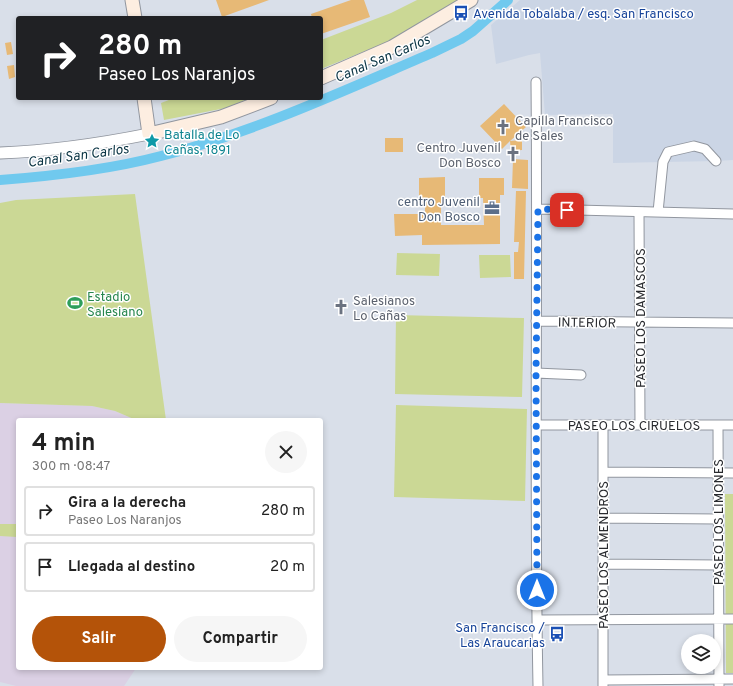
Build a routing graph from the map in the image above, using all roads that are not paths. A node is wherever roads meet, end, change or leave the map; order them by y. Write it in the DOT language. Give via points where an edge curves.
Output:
graph roads {
  1 [pos="132,0"];
  2 [pos="472,0"];
  3 [pos="135,16"];
  4 [pos="323,77"];
  5 [pos="536,82"];
  6 [pos="144,100"];
  7 [pos="265,100"];
  8 [pos="149,134"];
  9 [pos="0,153"];
  10 [pos="716,161"];
  11 [pos="538,209"];
  12 [pos="639,212"];
  13 [pos="658,212"];
  14 [pos="733,214"];
  15 [pos="536,321"];
  16 [pos="640,322"];
  17 [pos="733,323"];
  18 [pos="536,374"];
  19 [pos="581,375"];
  20 [pos="536,424"];
  21 [pos="603,425"];
  22 [pos="640,425"];
  23 [pos="718,425"];
  24 [pos="733,425"];
  25 [pos="603,472"];
  26 [pos="718,473"];
  27 [pos="733,473"];
  28 [pos="603,518"];
  29 [pos="718,519"];
  30 [pos="603,564"];
  31 [pos="719,564"];
  32 [pos="719,619"];
  33 [pos="733,619"];
  34 [pos="537,620"];
  35 [pos="603,620"];
  36 [pos="733,679"];
  37 [pos="603,683"];
  38 [pos="719,683"];
  39 [pos="538,686"];
  1 -- 3 [label="main road"];
  2 -- 4 [label="main road" via="392,47"];
  5 -- 11 [label="street"];
  6 -- 8 [label="main road"];
  7 -- 8 [label="main road" via="215,118"];
  8 -- 9 [label="street" via="69,148"];
  10 -- 13 [label="street" via="705,148 694,146 668,152 663,162"];
  11 -- 12 [label="street"];
  11 -- 15 [label="street"];
  12 -- 13 [label="street"];
  12 -- 16 [label="street, PASEO LOS DAMASCOS"];
  13 -- 14 [label="street"];
  15 -- 16 [label="street, INTERIOR"];
  15 -- 18 [label="street"];
  16 -- 17 [label="street, INTERIOR"];
  16 -- 22 [label="street, PASEO LOS DAMASCOS"];
  18 -- 19 [label="street"];
  18 -- 20 [label="street"];
  20 -- 21 [label="street, PASEO LOS CIRUELOS"];
  20 -- 34 [label="street"];
  21 -- 22 [label="street, PASEO LOS CIRUELOS"];
  21 -- 25 [label="street, PASEO LOS ALMENDROS"];
  22 -- 23 [label="street, PASEO LOS CIRUELOS"];
  23 -- 24 [label="street, PASEO LOS CIRUELOS"];
  23 -- 26 [label="street, PASEO LOS LIMONES"];
  25 -- 26 [label="street"];
  25 -- 28 [label="street, PASEO LOS ALMENDROS"];
  26 -- 27 [label="street"];
  26 -- 29 [label="street, PASEO LOS LIMONES"];
  28 -- 29 [label="street"];
  28 -- 30 [label="street, PASEO LOS ALMENDROS"];
  29 -- 31 [label="street, PASEO LOS LIMONES"];
  30 -- 31 [label="street"];
  30 -- 35 [label="street, PASEO LOS ALMENDROS"];
  31 -- 32 [label="street, PASEO LOS LIMONES"];
  32 -- 33 [label="street"];
  32 -- 35 [label="street"];
  32 -- 38 [label="street, PASEO LOS LIMONES"];
  34 -- 35 [label="street"];
  34 -- 39 [label="street"];
  35 -- 37 [label="street, PASEO LOS ALMENDROS"];
  36 -- 38 [label="street"];
  37 -- 38 [label="street"];
}
